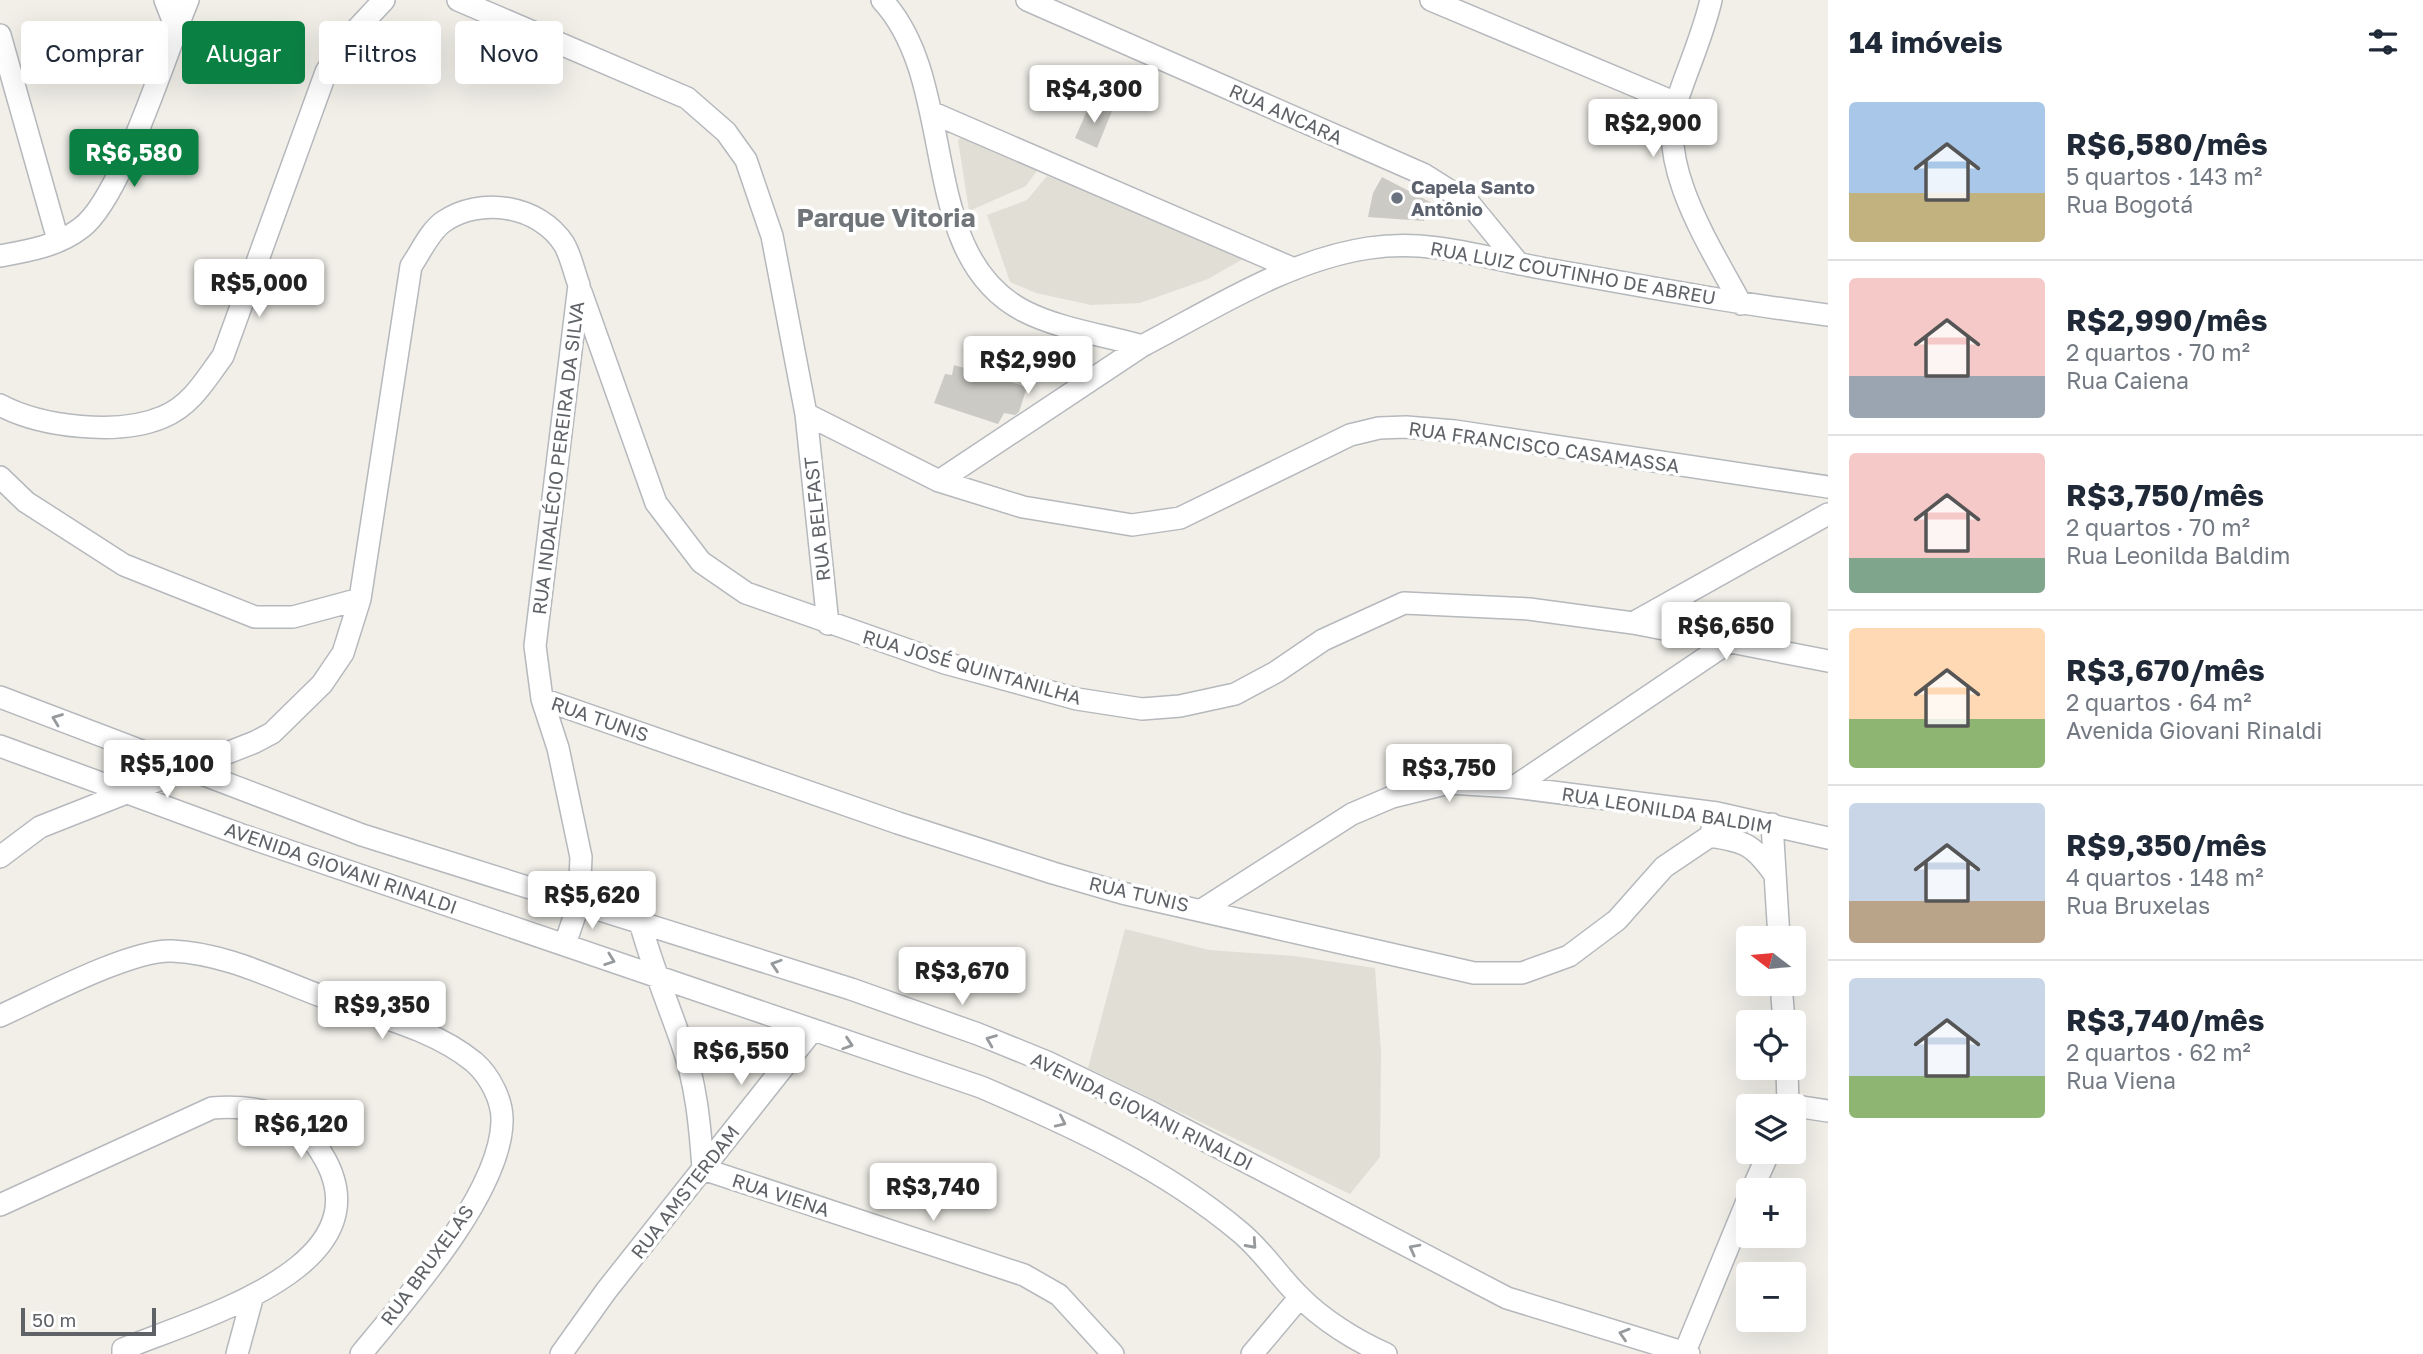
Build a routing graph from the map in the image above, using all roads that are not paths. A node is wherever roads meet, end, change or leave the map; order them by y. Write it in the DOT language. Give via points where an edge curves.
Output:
graph roads {
  1 [pos="166,0"];
  2 [pos="188,0"];
  3 [pos="384,0"];
  4 [pos="458,0"];
  5 [pos="883,0"];
  6 [pos="1027,0"];
  7 [pos="1431,0"];
  8 [pos="1711,0"];
  9 [pos="176,28"];
  10 [pos="0,35"];
  11 [pos="1675,103"];
  12 [pos="933,113"];
  13 [pos="58,240"];
  14 [pos="0,256"];
  15 [pos="1519,264"];
  16 [pos="1294,269"];
  17 [pos="579,285"];
  18 [pos="1741,304"];
  19 [pos="1828,315"];
  20 [pos="1142,346"];
  21 [pos="0,405"];
  22 [pos="806,414"];
  23 [pos="0,477"];
  24 [pos="939,481"];
  25 [pos="1828,487"];
  26 [pos="1828,514"];
  27 [pos="360,599"];
  28 [pos="1633,623"];
  29 [pos="828,624"];
  30 [pos="1730,642"];
  31 [pos="1828,661"];
  32 [pos="0,697"];
  33 [pos="542,699"];
  34 [pos="0,746"];
  35 [pos="220,756"];
  36 [pos="190,768"];
  37 [pos="223,781"];
  38 [pos="1514,788"];
  39 [pos="130,792"];
  40 [pos="1717,813"];
  41 [pos="1772,824"];
  42 [pos="1710,836"];
  43 [pos="1828,838"];
  44 [pos="0,857"];
  45 [pos="1775,875"];
  46 [pos="579,903"];
  47 [pos="1203,909"];
  48 [pos="640,922"];
  49 [pos="1778,926"];
  50 [pos="565,944"];
  51 [pos="655,976"];
  52 [pos="0,1016"];
  53 [pos="812,1031"];
  54 [pos="1806,1108"];
  55 [pos="1828,1111"];
  56 [pos="703,1169"];
  57 [pos="0,1205"];
  58 [pos="1736,1228"];
  59 [pos="253,1295"];
  60 [pos="1300,1297"];
  61 [pos="117,1352"];
  62 [pos="1685,1353"];
  63 [pos="237,1354"];
  64 [pos="361,1354"];
  65 [pos="561,1354"];
  66 [pos="1113,1354"];
  67 [pos="1252,1354"];
  68 [pos="1386,1354"];
  1 -- 9 [label="street"];
  2 -- 9 [label="street"];
  3 -- 21 [label="street" via="359,23 326,72 223,356 195,395 164,417 130,424 50,423"];
  4 -- 22 [label="street" via="687,98 726,132 746,160 772,236"];
  5 -- 12 [label="street" via="912,46"];
  6 -- 15 [label="street, RUA ANCARA" via="1423,174 1469,203"];
  7 -- 11 [label="street"];
  8 -- 11 [label="street"];
  9 -- 13 [label="street" via="121,168 99,210 81,228"];
  10 -- 13 [label="street"];
  11 -- 18 [label="street" via="1674,158 1681,186"];
  12 -- 16 [label="street"];
  12 -- 20 [label="street" via="954,219 990,285 1025,311"];
  13 -- 14 [label="street"];
  15 -- 16 [label="street, RUA LUIZ COUTINHO DE ABREU" via="1435,245 1368,248"];
  15 -- 18 [label="street, RUA LUIZ COUTINHO DE ABREU"];
  16 -- 20 [label="street, RUA LUIZ COUTINHO DE ABREU"];
  17 -- 27 [label="street, RUA INDALÉCIO PEREIRA DA SILVA" via="564,244 544,224 520,210 473,208 441,223 411,266"];
  17 -- 29 [label="street, RUA JOSÉ QUINTANILHA" via="656,503 701,562 746,593"];
  17 -- 33 [label="street, RUA INDALÉCIO PEREIRA DA SILVA" via="535,646"];
  18 -- 19 [label="street, RUA LUIZ COUTINHO DE ABREU"];
  20 -- 24 [label="street, RUA LUIZ COUTINHO DE ABREU"];
  22 -- 24 [label="street, RUA FRANCISCO CASAMASSA"];
  22 -- 29 [label="street, RUA BELFAST"];
  23 -- 27 [label="street" via="26,502 124,565 255,617 293,617"];
  24 -- 25 [label="street, RUA FRANCISCO CASAMASSA" via="1023,507 1132,525 1180,518 1350,435 1406,427"];
  26 -- 28 [label="street"];
  27 -- 35 [label="street, RUA INDALÉCIO PEREIRA DA SILVA" via="343,653 322,684 272,733"];
  28 -- 29 [label="street, RUA JOSÉ QUINTANILHA" via="1529,609 1404,603 1323,640 1235,694 1142,709 1077,699 945,663"];
  28 -- 30 [label="street, RUA JOSÉ QUINTANILHA"];
  30 -- 31 [label="street, RUA JOSÉ QUINTANILHA"];
  30 -- 38 [label="street"];
  36 -- 32 [label="street, AVENIDA GIOVANI RINALDI, one-way"];
  33 -- 46 [label="street, RUA INDALÉCIO PEREIRA DA SILVA" via="582,857"];
  33 -- 47 [label="street, RUA TUNIS" via="1053,873"];
  34 -- 39 [label="street, AVENIDA GIOVANI RINALDI"];
  35 -- 36 [label="street, RUA INDALÉCIO PEREIRA DA SILVA"];
  35 -- 37 [label="street"];
  36 -- 37 [label="street, AVENIDA GIOVANI RINALDI"];
  36 -- 39 [label="street, RUA INDALÉCIO PEREIRA DA SILVA"];
  37 -- 46 [label="street, AVENIDA GIOVANI RINALDI" via="362,835"];
  38 -- 40 [label="street, RUA LEONILDA BALDIM"];
  38 -- 47 [label="street, RUA LEONILDA BALDIM" via="1449,783 1392,797 1352,814"];
  39 -- 44 [label="street, RUA INDALÉCIO PEREIRA DA SILVA" via="40,827"];
  39 -- 50 [label="street, AVENIDA GIOVANI RINALDI" via="242,835"];
  40 -- 41 [label="street, RUA LEONILDA BALDIM"];
  40 -- 42 [label="street"];
  41 -- 43 [label="street, RUA LEONILDA BALDIM"];
  41 -- 45 [label="street"];
  42 -- 45 [label="street" via="1741,840 1760,853"];
  42 -- 47 [label="street, RUA TUNIS" via="1664,867 1617,920 1569,956 1522,973 1475,973"];
  45 -- 49 [label="street"];
  46 -- 48 [label="street, AVENIDA GIOVANI RINALDI"];
  46 -- 50 [label="street"];
  48 -- 51 [label="street"];
  62 -- 48 [label="street, AVENIDA GIOVANI RINALDI, one-way" via="1507,1298 1047,1062 852,989"];
  50 -- 51 [label="street, AVENIDA GIOVANI RINALDI, one-way"];
  51 -- 53 [label="street, AVENIDA GIOVANI RINALDI"];
  51 -- 56 [label="street" via="682,1042 700,1117"];
  52 -- 64 [label="street, RUA BRUXELAS" via="120,963 171,951 222,960 433,1037 474,1063 496,1091 502,1121 495,1161 460,1226"];
  53 -- 56 [label="street, RUA AMSTERDAM"];
  53 -- 60 [label="street, AVENIDA GIOVANI RINALDI, one-way" via="981,1087 1066,1123 1156,1173 1242,1233"];
  54 -- 55 [label="street"];
  56 -- 65 [label="street, RUA AMSTERDAM"];
  56 -- 66 [label="street, RUA VIENA" via="1024,1275 1059,1295"];
  57 -- 59 [label="street" via="212,1108 241,1106 276,1113 310,1137 327,1160 340,1199 335,1224 318,1250"];
  58 -- 62 [label="street"];
  59 -- 61 [label="street"];
  59 -- 63 [label="street"];
  60 -- 67 [label="street"];
  60 -- 68 [label="street, AVENIDA GIOVANI RINALDI"];
}
